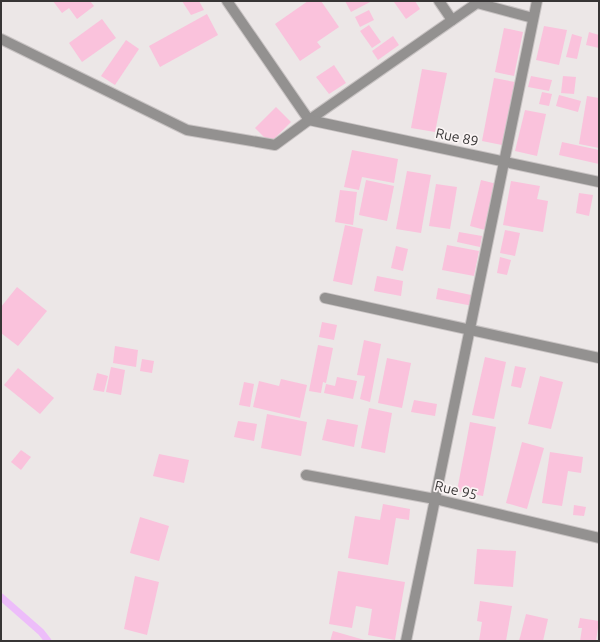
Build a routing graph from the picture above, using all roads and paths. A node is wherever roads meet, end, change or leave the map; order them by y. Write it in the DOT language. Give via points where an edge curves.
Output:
graph roads {
  1 [pos="227,1"];
  2 [pos="439,1"];
  3 [pos="537,1"];
  4 [pos="533,18"];
  5 [pos="452,20"];
  6 [pos="1,39"];
  7 [pos="309,120"];
  8 [pos="505,162"];
  9 [pos="599,182"];
  10 [pos="326,298"];
  11 [pos="470,329"];
  12 [pos="599,358"];
  13 [pos="306,475"];
  14 [pos="435,499"];
  15 [pos="599,538"];
  16 [pos="406,641"];
  1 -- 7 [label="street"];
  2 -- 5 [label="street"];
  3 -- 4 [label="street"];
  4 -- 5 [label="street" via="477,3"];
  4 -- 8 [label="street"];
  5 -- 7 [label="street"];
  6 -- 7 [label="street" via="187,130 275,145"];
  7 -- 8 [label="street, Rue 89"];
  8 -- 9 [label="street, Rue 89"];
  8 -- 11 [label="street"];
  10 -- 11 [label="street"];
  11 -- 12 [label="street"];
  11 -- 14 [label="street"];
  13 -- 14 [label="street, Rue 95"];
  14 -- 15 [label="street, Rue 95"];
  14 -- 16 [label="street"];
}
